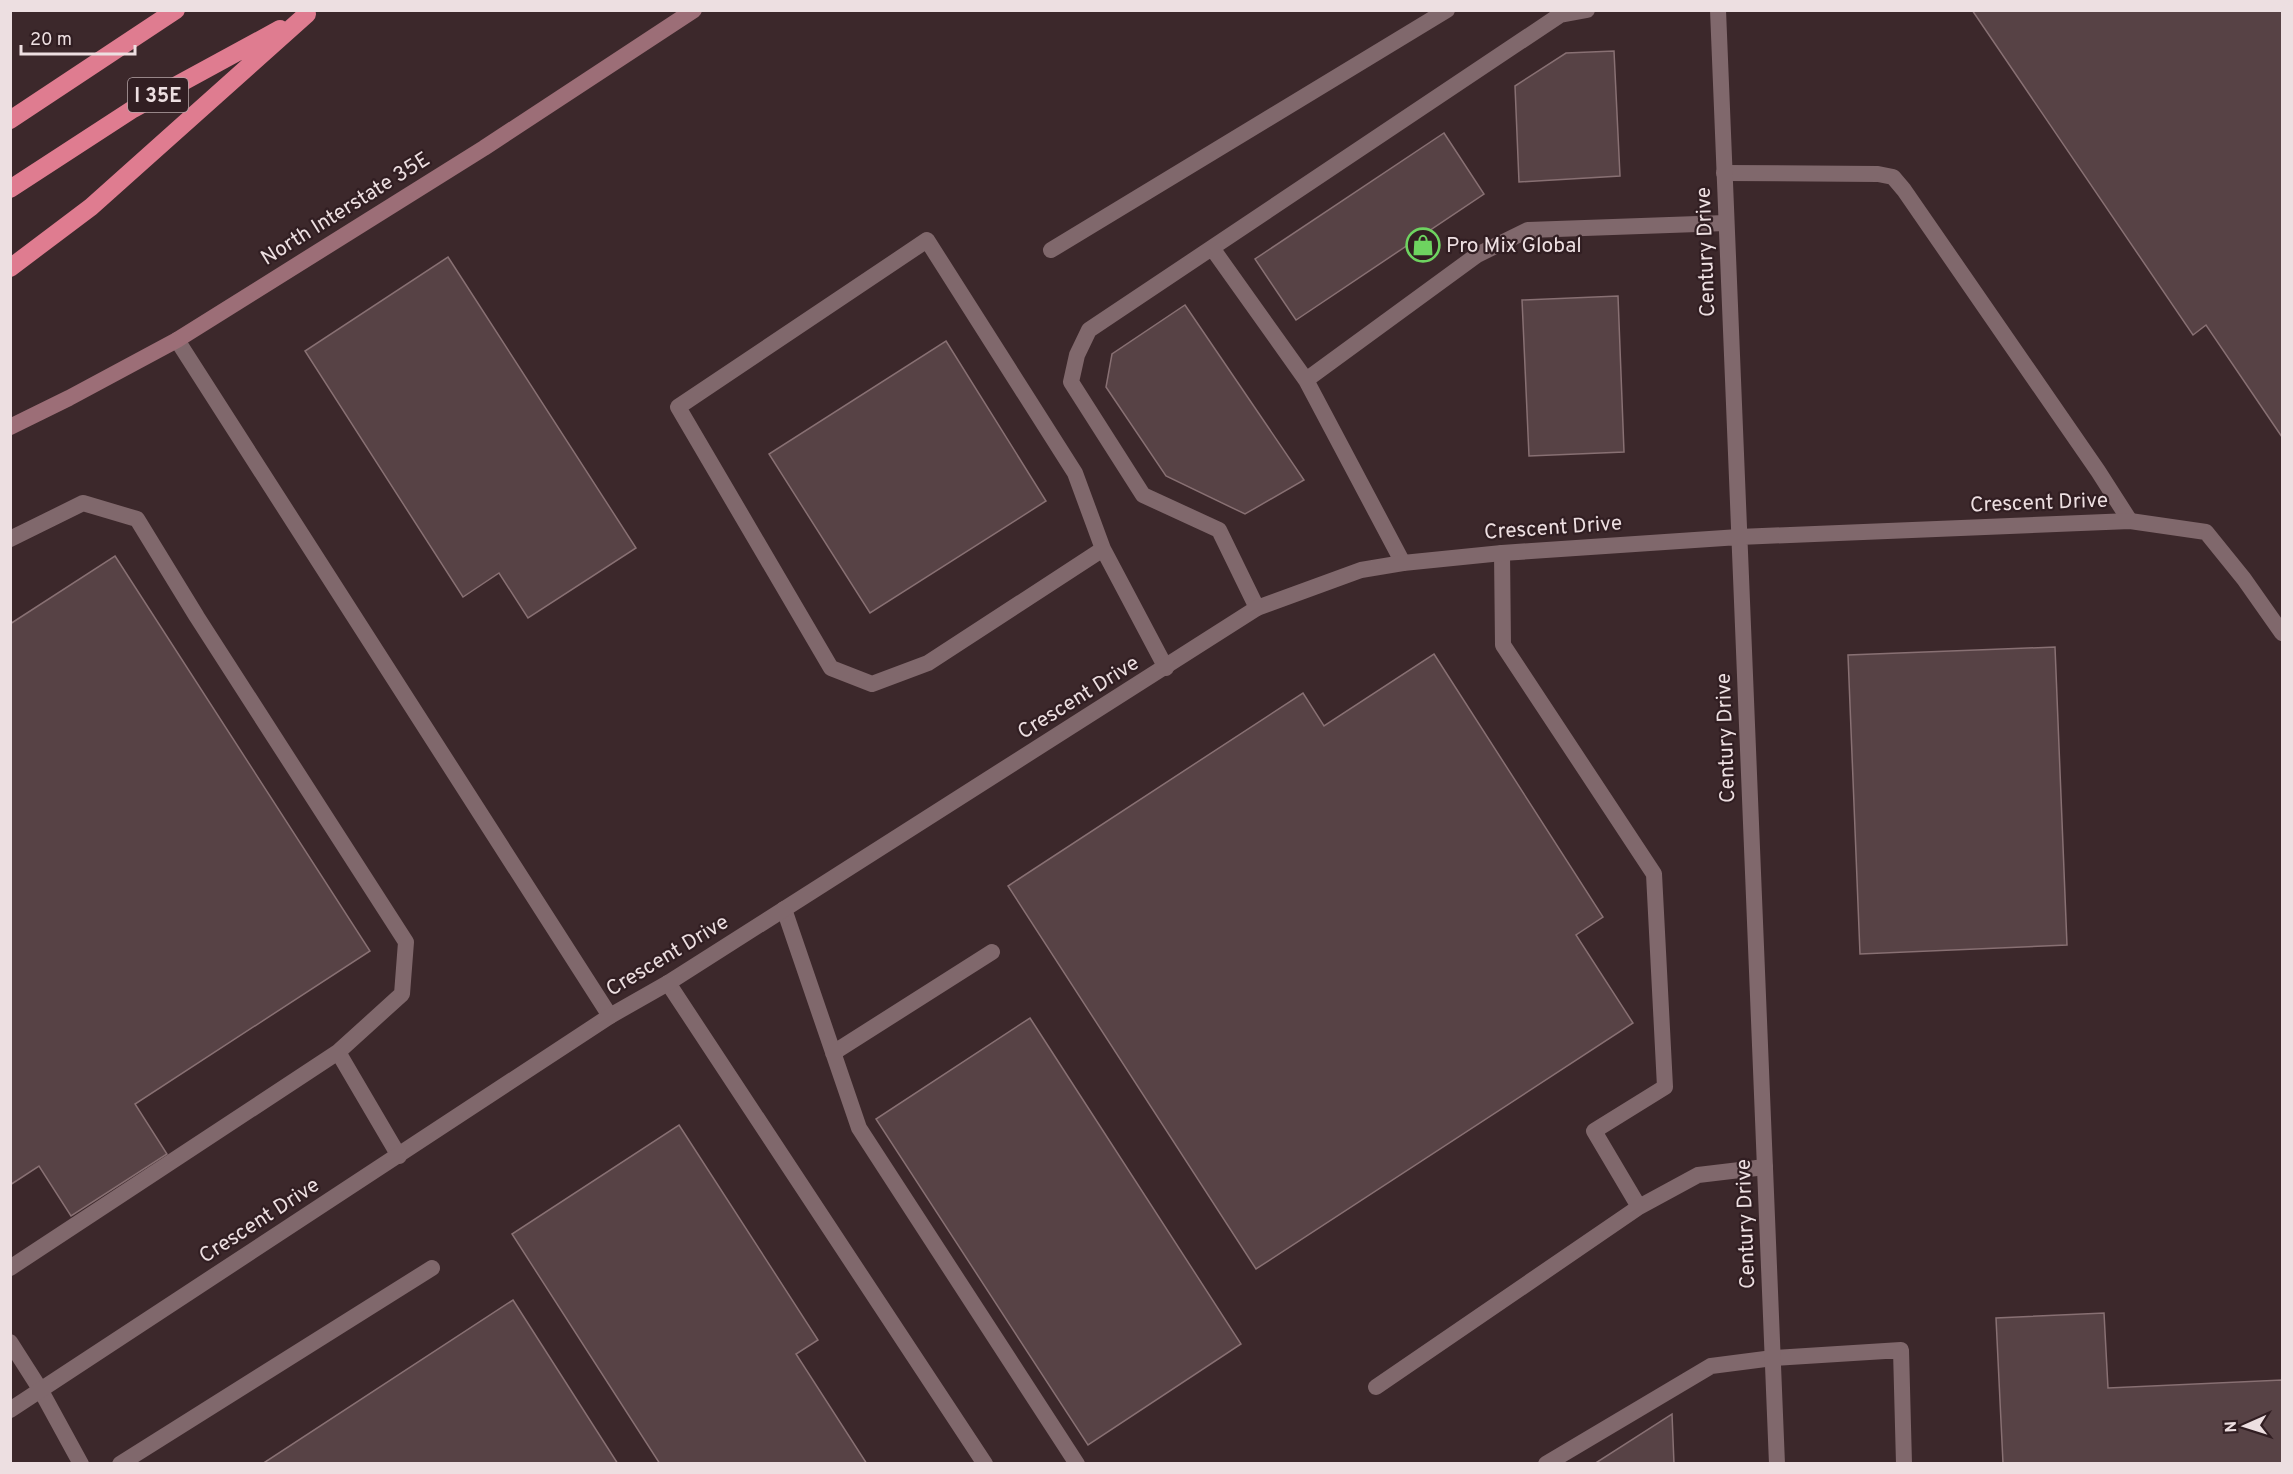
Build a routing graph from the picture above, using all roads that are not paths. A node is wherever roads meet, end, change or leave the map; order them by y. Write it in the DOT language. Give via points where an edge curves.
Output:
graph roads {
  1 [pos="176,10"];
  2 [pos="694,10"];
  3 [pos="1447,10"];
  4 [pos="1587,10"];
  5 [pos="1718,10"];
  6 [pos="309,12"];
  7 [pos="10,120"];
  8 [pos="1724,173"];
  9 [pos="10,189"];
  10 [pos="1726,223"];
  11 [pos="1212,248"];
  12 [pos="1051,250"];
  13 [pos="10,268"];
  14 [pos="177,340"];
  15 [pos="1306,380"];
  16 [pos="10,427"];
  17 [pos="2130,521"];
  18 [pos="1739,537"];
  19 [pos="10,539"];
  20 [pos="1103,549"];
  21 [pos="1502,553"];
  22 [pos="1403,563"];
  23 [pos="1257,608"];
  24 [pos="2283,633"];
  25 [pos="1166,668"];
  26 [pos="784,909"];
  27 [pos="992,952"];
  28 [pos="668,983"];
  29 [pos="610,1016"];
  30 [pos="338,1052"];
  31 [pos="833,1053"];
  32 [pos="399,1156"];
  33 [pos="1765,1167"];
  34 [pos="1640,1207"];
  35 [pos="10,1268"];
  36 [pos="432,1268"];
  37 [pos="10,1342"];
  38 [pos="1773,1358"];
  39 [pos="1376,1387"];
  40 [pos="40,1389"];
  41 [pos="10,1410"];
  42 [pos="81,1464"];
  43 [pos="120,1464"];
  44 [pos="984,1464"];
  45 [pos="1077,1464"];
  46 [pos="1546,1464"];
  47 [pos="1777,1464"];
  48 [pos="1904,1464"];
  1 -- 7 [label="highway"];
  2 -- 14 [label="main road, North Interstate 35E" via="484,148"];
  3 -- 12 [label="street"];
  4 -- 11 [label="street" via="1560,15"];
  5 -- 8 [label="street, Century Drive"];
  6 -- 9 [label="highway, I 35E" via="133,109"];
  6 -- 13 [label="highway" via="91,207"];
  8 -- 10 [label="street, Century Drive"];
  8 -- 17 [label="street" via="1893,177"];
  10 -- 15 [label="street" via="1528,230 1477,255"];
  10 -- 18 [label="street, Century Drive"];
  11 -- 15 [label="street"];
  11 -- 23 [label="street" via="1089,330 1077,355 1071,382 1143,495 1219,530"];
  14 -- 16 [label="main road, North Interstate 35E"];
  14 -- 29 [label="street"];
  15 -- 22 [label="street"];
  17 -- 18 [label="street, Crescent Drive"];
  17 -- 24 [label="street, Crescent Drive" via="2206,532"];
  18 -- 21 [label="street, Crescent Drive"];
  18 -- 33 [label="street, Century Drive"];
  19 -- 30 [label="street" via="83,503 137,519 406,942 402,994"];
  20 -- 20 [label="street" via="1075,473 927,240 678,407 831,668 872,684 928,663"];
  20 -- 25 [label="street"];
  21 -- 22 [label="street, Crescent Drive"];
  21 -- 34 [label="street" via="1503,645 1654,874 1665,1086 1594,1131"];
  22 -- 23 [label="street, Crescent Drive" via="1361,570"];
  23 -- 25 [label="street, Crescent Drive"];
  25 -- 26 [label="street, Crescent Drive"];
  26 -- 28 [label="street, Crescent Drive"];
  26 -- 31 [label="street"];
  27 -- 31 [label="street"];
  28 -- 29 [label="street, Crescent Drive"];
  28 -- 44 [label="street"];
  29 -- 32 [label="street, Crescent Drive"];
  30 -- 32 [label="street"];
  30 -- 35 [label="street"];
  31 -- 45 [label="street" via="859,1128"];
  32 -- 40 [label="street, Crescent Drive"];
  33 -- 34 [label="street" via="1698,1175"];
  33 -- 38 [label="street, Century Drive"];
  34 -- 39 [label="street"];
  36 -- 43 [label="street"];
  37 -- 40 [label="street"];
  38 -- 46 [label="street" via="1711,1366"];
  38 -- 47 [label="street, Century Drive"];
  38 -- 48 [label="street" via="1901,1350"];
  40 -- 41 [label="street, Crescent Drive"];
  40 -- 42 [label="street"];
}
